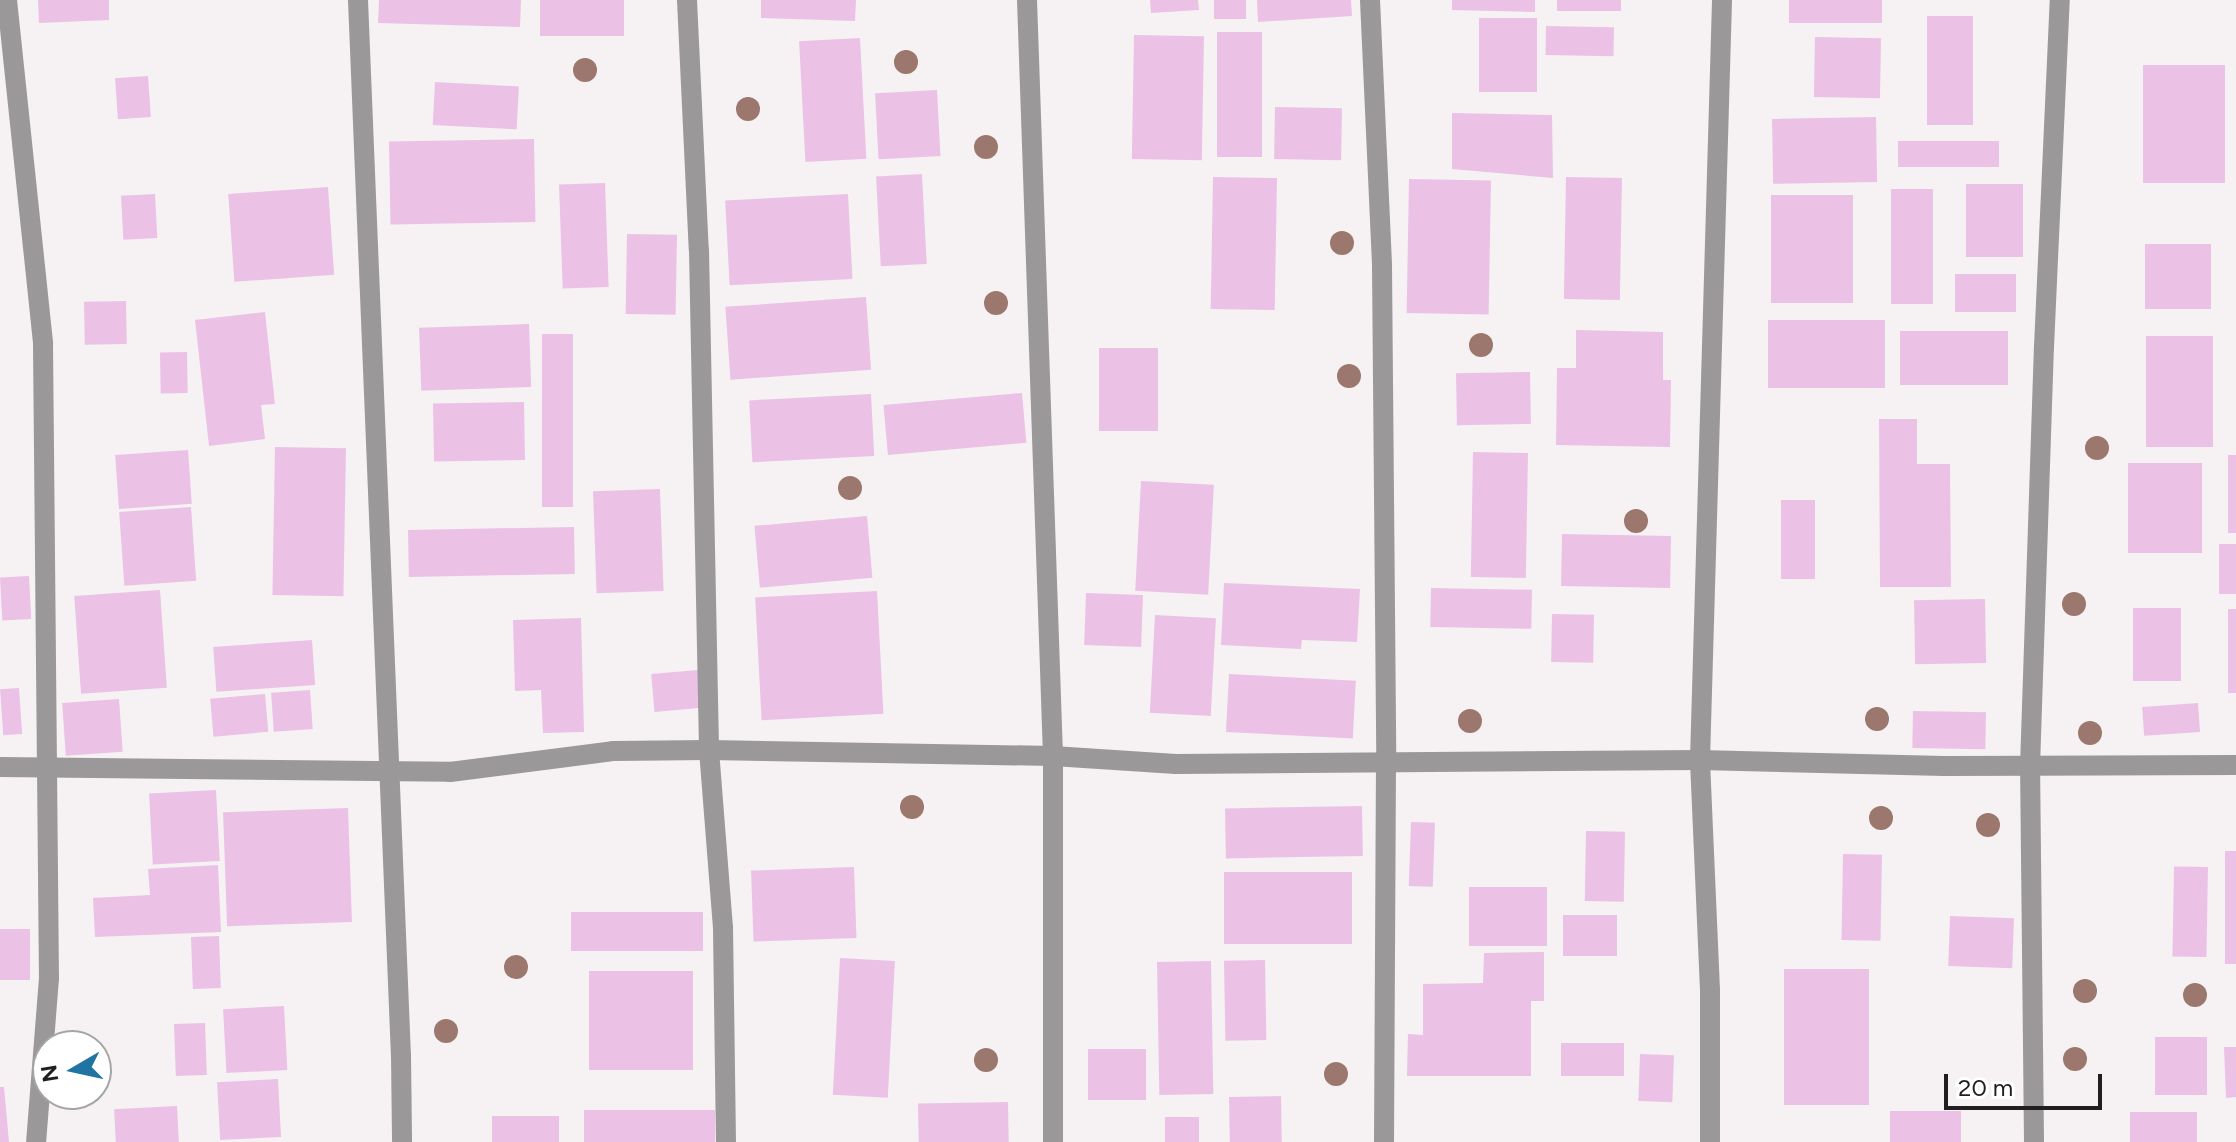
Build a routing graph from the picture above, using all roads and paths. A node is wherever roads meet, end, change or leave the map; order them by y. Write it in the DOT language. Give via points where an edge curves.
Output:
graph roads {
  1 [pos="7,0"];
  2 [pos="358,0"];
  3 [pos="687,0"];
  4 [pos="1027,0"];
  5 [pos="1370,0"];
  6 [pos="1722,0"];
  7 [pos="2060,0"];
  8 [pos="709,750"];
  9 [pos="1053,756"];
  10 [pos="1700,760"];
  11 [pos="1386,762"];
  12 [pos="2236,765"];
  13 [pos="0,767"];
  14 [pos="2030,767"];
  15 [pos="47,768"];
  16 [pos="389,769"];
  17 [pos="36,1142"];
  18 [pos="402,1142"];
  19 [pos="726,1142"];
  20 [pos="1053,1142"];
  21 [pos="1384,1142"];
  22 [pos="1710,1142"];
  23 [pos="2034,1142"];
  1 -- 15 [label="street" via="43,344"];
  2 -- 16 [label="street"];
  3 -- 8 [label="street" via="699,250"];
  4 -- 9 [label="street"];
  5 -- 11 [label="street" via="1382,266"];
  6 -- 10 [label="street"];
  7 -- 14 [label="street"];
  8 -- 9 [label="street"];
  8 -- 16 [label="street" via="613,751 450,772"];
  8 -- 19 [label="street" via="723,928"];
  9 -- 11 [label="street" via="1176,764"];
  9 -- 20 [label="street"];
  10 -- 11 [label="street"];
  10 -- 14 [label="street"];
  10 -- 22 [label="street"];
  11 -- 21 [label="street"];
  12 -- 14 [label="street"];
  13 -- 15 [label="street"];
  14 -- 23 [label="street"];
  15 -- 16 [label="street"];
  15 -- 17 [label="street" via="49,978"];
  16 -- 18 [label="street"];
}
